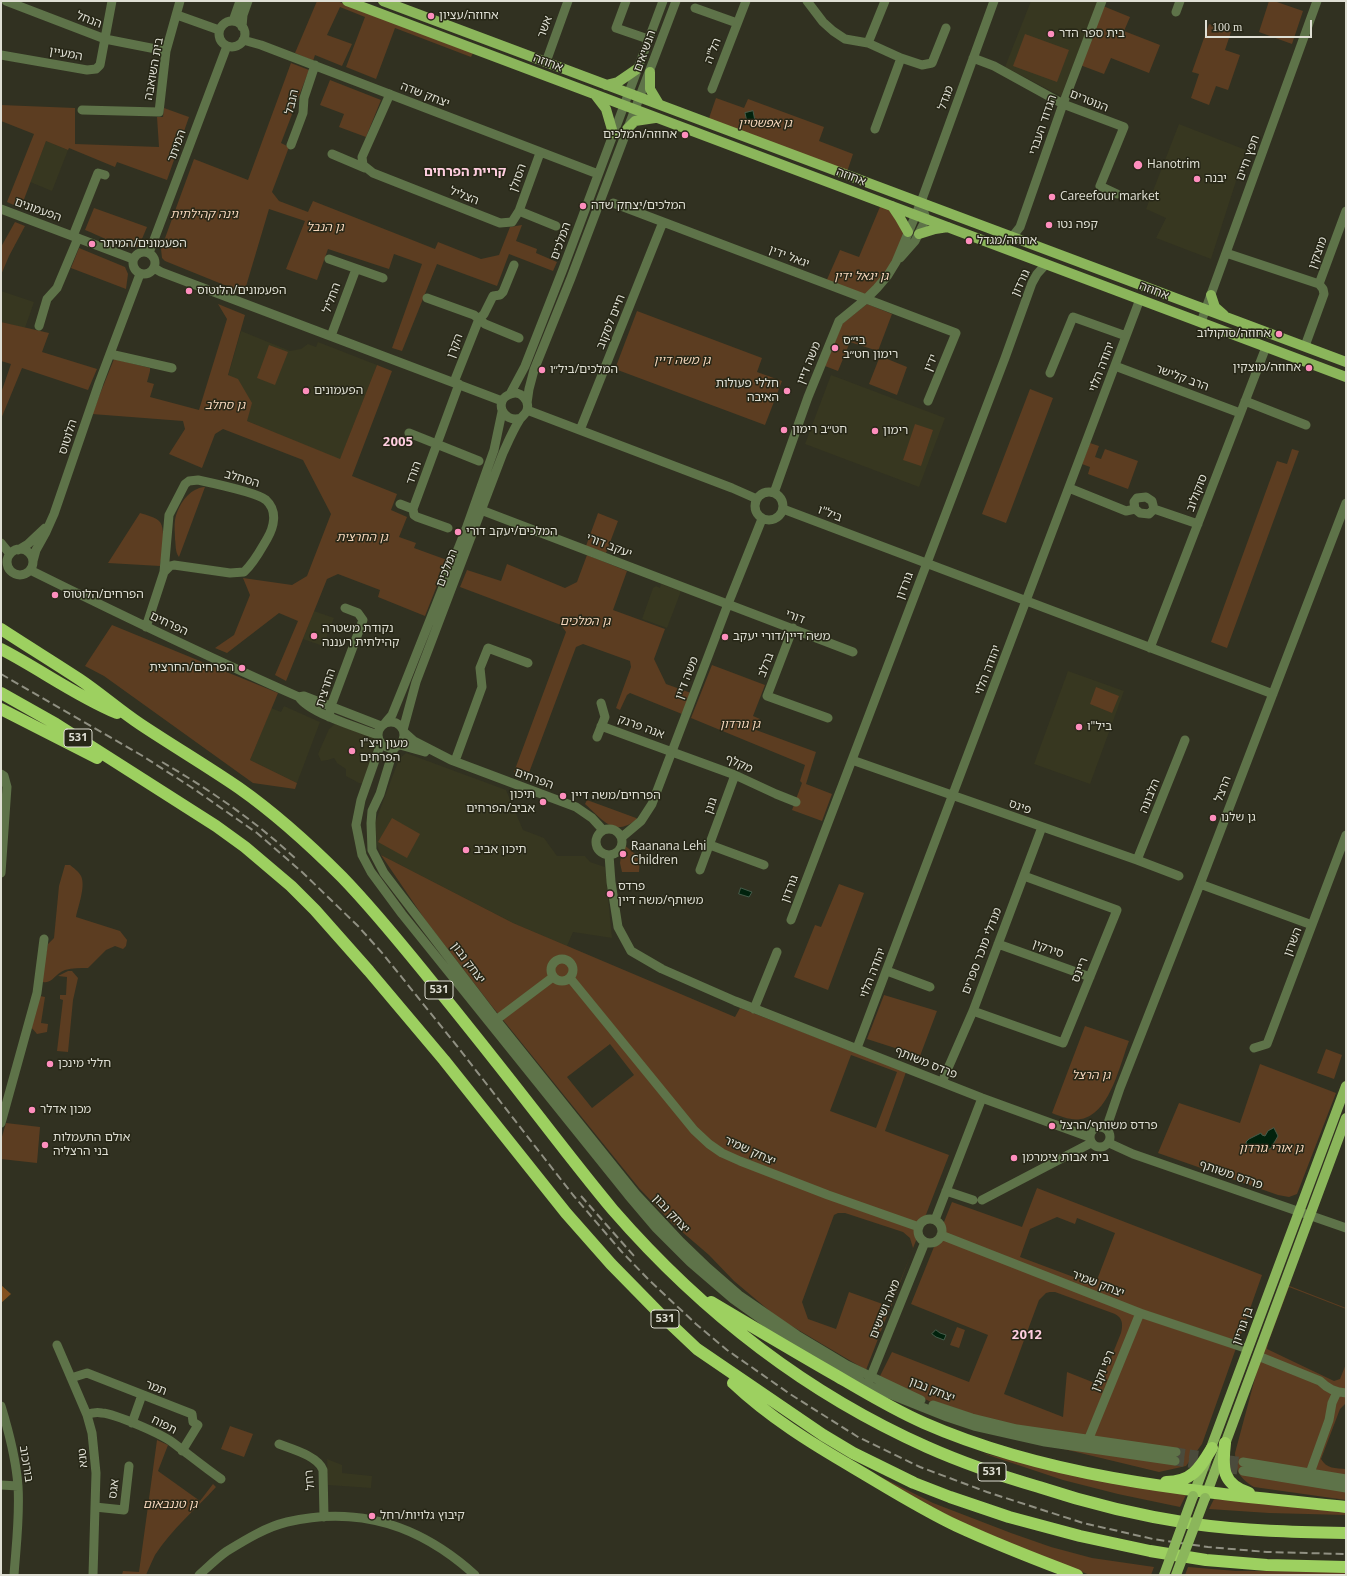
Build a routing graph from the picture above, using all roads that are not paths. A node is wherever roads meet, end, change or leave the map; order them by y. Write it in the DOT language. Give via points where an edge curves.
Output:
graph roads {
  1 [pos="6,1"];
  2 [pos="112,1"];
  3 [pos="180,1"];
  4 [pos="240,1"];
  5 [pos="248,1"];
  6 [pos="347,1"];
  7 [pos="568,1"];
  8 [pos="626,1"];
  9 [pos="663,1"];
  10 [pos="676,1"];
  11 [pos="746,1"];
  12 [pos="807,1"];
  13 [pos="884,1"];
  14 [pos="994,1"];
  15 [pos="1102,1"];
  16 [pos="1180,1"];
  17 [pos="1317,1"];
  18 [pos="387,2"];
  19 [pos="695,8"];
  20 [pos="1176,12"];
  21 [pos="177,15"];
  22 [pos="233,21"];
  23 [pos="737,23"];
  24 [pos="242,27"];
  25 [pos="946,28"];
  26 [pos="219,30"];
  27 [pos="105,39"];
  28 [pos="243,40"];
  29 [pos="648,40"];
  30 [pos="868,43"];
  31 [pos="227,46"];
  32 [pos="166,51"];
  33 [pos="1,55"];
  34 [pos="901,58"];
  35 [pos="974,58"];
  36 [pos="546,62"];
  37 [pos="315,65"];
  38 [pos="637,69"];
  39 [pos="650,72"];
  40 [pos="606,85"];
  41 [pos="712,88"];
  42 [pos="628,93"];
  43 [pos="390,94"];
  44 [pos="595,94"];
  45 [pos="640,98"];
  46 [pos="659,104"];
  47 [pos="1063,104"];
  48 [pos="623,105"];
  49 [pos="82,110"];
  50 [pos="636,110"];
  51 [pos="657,118"];
  52 [pos="627,129"];
  53 [pos="875,129"];
  54 [pos="613,133"];
  55 [pos="291,144"];
  56 [pos="540,153"];
  57 [pos="332,154"];
  58 [pos="364,168"];
  59 [pos="598,174"];
  60 [pos="105,176"];
  61 [pos="1116,194"];
  62 [pos="921,202"];
  63 [pos="613,203"];
  64 [pos="892,206"];
  65 [pos="1,209"];
  66 [pos="1346,211"];
  67 [pos="519,212"];
  68 [pos="914,215"];
  69 [pos="926,219"];
  70 [pos="512,222"];
  71 [pos="663,222"];
  72 [pos="556,226"];
  73 [pos="948,227"];
  74 [pos="908,232"];
  75 [pos="919,234"];
  76 [pos="75,237"];
  77 [pos="1012,237"];
  78 [pos="994,244"];
  79 [pos="1226,252"];
  80 [pos="149,253"];
  81 [pos="133,258"];
  82 [pos="329,259"];
  83 [pos="896,262"];
  84 [pos="1046,264"];
  85 [pos="514,265"];
  86 [pos="154,268"];
  87 [pos="356,269"];
  88 [pos="140,274"];
  89 [pos="383,278"];
  90 [pos="1319,284"];
  91 [pos="1211,295"];
  92 [pos="427,298"];
  93 [pos="866,299"];
  94 [pos="1140,299"];
  95 [pos="1206,310"];
  96 [pos="1229,318"];
  97 [pos="479,319"];
  98 [pos="1201,322"];
  99 [pos="39,326"];
  100 [pos="956,333"];
  101 [pos="331,336"];
  102 [pos="1126,336"];
  103 [pos="519,338"];
  104 [pos="1266,346"];
  105 [pos="1305,346"];
  106 [pos="110,354"];
  107 [pos="1346,362"];
  108 [pos="1115,366"];
  109 [pos="172,368"];
  110 [pos="1050,373"];
  111 [pos="1346,377"];
  112 [pos="456,383"];
  113 [pos="510,394"];
  114 [pos="502,401"];
  115 [pos="928,401"];
  116 [pos="1245,401"];
  117 [pos="527,406"];
  118 [pos="502,412"];
  119 [pos="1240,413"];
  120 [pos="520,418"];
  121 [pos="1306,425"];
  122 [pos="580,430"];
  123 [pos="409,434"];
  124 [pos="437,444"];
  125 [pos="479,461"];
  126 [pos="1069,488"];
  127 [pos="774,493"];
  128 [pos="757,499"];
  129 [pos="1346,503"];
  130 [pos="400,504"];
  131 [pos="413,509"];
  132 [pos="783,509"];
  133 [pos="1135,509"];
  134 [pos="1154,509"];
  135 [pos="481,510"];
  136 [pos="762,518"];
  137 [pos="1198,524"];
  138 [pos="48,526"];
  139 [pos="448,528"];
  140 [pos="1,543"];
  141 [pos="14,552"];
  142 [pos="927,563"];
  143 [pos="32,565"];
  144 [pos="164,572"];
  145 [pos="1026,601"];
  146 [pos="728,604"];
  147 [pos="344,608"];
  148 [pos="146,627"];
  149 [pos="793,628"];
  150 [pos="1,629"];
  151 [pos="1,648"];
  152 [pos="1150,648"];
  153 [pos="853,652"];
  154 [pos="528,663"];
  155 [pos="1,693"];
  156 [pos="1273,694"];
  157 [pos="299,697"];
  158 [pos="601,703"];
  159 [pos="331,706"];
  160 [pos="1,709"];
  161 [pos="329,717"];
  162 [pos="828,718"];
  163 [pos="137,721"];
  164 [pos="384,724"];
  165 [pos="602,726"];
  166 [pos="403,731"];
  167 [pos="597,737"];
  168 [pos="379,739"];
  169 [pos="1185,740"];
  170 [pos="397,746"];
  171 [pos="671,751"];
  172 [pos="453,760"];
  173 [pos="852,760"];
  174 [pos="735,775"];
  175 [pos="3,776"];
  176 [pos="153,787"];
  177 [pos="953,796"];
  178 [pos="796,802"];
  179 [pos="1042,827"];
  180 [pos="603,830"];
  181 [pos="1346,835"];
  182 [pos="622,837"];
  183 [pos="710,845"];
  184 [pos="609,855"];
  185 [pos="1137,860"];
  186 [pos="764,865"];
  187 [pos="700,870"];
  188 [pos="1,873"];
  189 [pos="1024,876"];
  190 [pos="1179,876"];
  191 [pos="1200,884"];
  192 [pos="791,920"];
  193 [pos="1312,925"];
  194 [pos="44,939"];
  195 [pos="998,944"];
  196 [pos="777,952"];
  197 [pos="887,971"];
  198 [pos="553,977"];
  199 [pos="1090,977"];
  200 [pos="570,978"];
  201 [pos="930,988"];
  202 [pos="754,1009"];
  203 [pos="973,1011"];
  204 [pos="496,1020"];
  205 [pos="857,1048"];
  206 [pos="1254,1048"];
  207 [pos="942,1082"];
  208 [pos="1346,1086"];
  209 [pos="982,1098"];
  210 [pos="1346,1118"];
  211 [pos="1,1123"];
  212 [pos="1106,1129"];
  213 [pos="1090,1140"];
  214 [pos="1109,1143"];
  215 [pos="946,1191"];
  216 [pos="1299,1211"];
  217 [pos="1311,1215"];
  218 [pos="935,1220"];
  219 [pos="919,1227"];
  220 [pos="1346,1228"];
  221 [pos="941,1235"];
  222 [pos="925,1242"];
  223 [pos="685,1286"];
  224 [pos="1140,1313"];
  225 [pos="57,1346"];
  226 [pos="697,1349"];
  227 [pos="1248,1349"];
  228 [pos="1258,1356"];
  229 [pos="71,1378"];
  230 [pos="869,1381"];
  231 [pos="1341,1392"];
  232 [pos="142,1395"];
  233 [pos="1,1406"];
  234 [pos="87,1415"];
  235 [pos="132,1423"];
  236 [pos="1089,1438"];
  237 [pos="1225,1443"];
  238 [pos="279,1444"];
  239 [pos="1212,1448"];
  240 [pos="182,1451"];
  241 [pos="129,1466"];
  242 [pos="1310,1473"];
  243 [pos="1346,1478"];
  244 [pos="221,1479"];
  245 [pos="1131,1480"];
  246 [pos="1,1485"];
  247 [pos="18,1486"];
  248 [pos="1346,1488"];
  249 [pos="1200,1494"];
  250 [pos="1279,1500"];
  251 [pos="95,1507"];
  252 [pos="1346,1507"];
  253 [pos="324,1517"];
  254 [pos="1346,1533"];
  255 [pos="1346,1567"];
  256 [pos="14,1575"];
  257 [pos="93,1575"];
  258 [pos="199,1575"];
  259 [pos="475,1575"];
  260 [pos="1077,1575"];
  261 [pos="1164,1575"];
  262 [pos="1176,1575"];
  1 -- 27 [label="street, הנחל"];
  2 -- 27 [label="street, המעיין"];
  3 -- 21 [label="street, בית השואבה"];
  4 -- 22 [label="street"];
  5 -- 24 [label="street"];
  6 -- 44 [label="main road, אחוזה"];
  7 -- 36 [label="street, אשר"];
  8 -- 29 [label="street" via="616,28"];
  9 -- 29 [label="street, הנשיאים"];
  10 -- 39 [label="street, הנשיאים"];
  11 -- 23 [label="street, הל\"ה"];
  12 -- 30 [label="street" via="833,31 845,39"];
  13 -- 30 [label="street"];
  14 -- 35 [label="street, מגדל"];
  15 -- 47 [label="street, הגדוד העברי"];
  16 -- 20 [label="street"];
  17 -- 79 [label="street, חפץ חיים"];
  18 -- 36 [label="main road, אחוזה"];
  19 -- 23 [label="street"];
  21 -- 26 [label="street"];
  21 -- 32 [label="street, בית השואבה"];
  22 -- 24 [label="street"];
  22 -- 26 [label="street" via="225,23"];
  23 -- 41 [label="street, הל\"ה"];
  24 -- 28 [label="street"];
  25 -- 34 [label="street" via="932,63 922,65"];
  26 -- 31 [label="street" via="220,40"];
  27 -- 32 [label="street, הנחל"];
  27 -- 33 [label="street, המעיין" via="100,65 92,70"];
  28 -- 31 [label="street" via="238,46"];
  28 -- 37 [label="street, יצחק שדה"];
  29 -- 38 [label="street, הנשיאים"];
  30 -- 34 [label="street"];
  31 -- 80 [label="street, המיתר"];
  32 -- 49 [label="street, בית השואבה" via="159,112"];
  34 -- 53 [label="street"];
  35 -- 47 [label="street, הנוטרים" via="994,66"];
  35 -- 62 [label="street, מגדל"];
  36 -- 40 [label="main road, אחוזה"];
  37 -- 43 [label="street, יצחק שדה"];
  37 -- 55 [label="street, הנבל" via="304,98 303,113"];
  38 -- 40 [label="main road" via="618,82"];
  38 -- 42 [label="street, הנשיאים"];
  39 -- 45 [label="street, הנשיאים"];
  39 -- 46 [label="main road" via="650,89"];
  40 -- 42 [label="main road, אחוזה"];
  42 -- 45 [label="main road, אחוזה"];
  42 -- 48 [label="street, המלכים"];
  43 -- 56 [label="street, יצחק שדה"];
  43 -- 58 [label="street" via="362,157"];
  44 -- 48 [label="main road, אחוזה"];
  44 -- 54 [label="main road" via="606,109"];
  45 -- 46 [label="main road, אחוזה"];
  45 -- 50 [label="street, הנשיאים"];
  46 -- 62 [label="main road, אחוזה"];
  47 -- 61 [label="street, הנוטרים" via="1124,127 1100,186"];
  47 -- 77 [label="street, הגדוד העברי" via="1020,227"];
  48 -- 50 [label="main road, אחוזה"];
  48 -- 54 [label="street, המלכים"];
  50 -- 51 [label="main road, אחוזה"];
  50 -- 52 [label="street, המלכים"];
  51 -- 52 [label="main road" via="635,121"];
  51 -- 64 [label="main road, אחוזה"];
  52 -- 117 [label="street, המלכים" via="534,370 528,389"];
  54 -- 59 [label="street, המלכים"];
  56 -- 59 [label="street, יצחק שדה"];
  56 -- 67 [label="street, הסולן"];
  57 -- 58 [label="street, הצליל"];
  58 -- 70 [label="street, הצליל" via="500,223"];
  59 -- 113 [label="street, המלכים" via="525,366"];
  60 -- 76 [label="street" via="98,173"];
  62 -- 68 [label="street, משה דיין"];
  62 -- 69 [label="street"];
  62 -- 77 [label="main road, אחוזה"];
  63 -- 71 [label="street, יגאל ידין"];
  64 -- 68 [label="main road, אחוזה"];
  64 -- 74 [label="main road"];
  65 -- 76 [label="street, הפעמונים"];
  66 -- 90 [label="street, מוצקין"];
  67 -- 70 [label="street, הסולן"];
  67 -- 72 [label="street, הסולן"];
  68 -- 69 [label="main road, אחוזה"];
  68 -- 74 [label="street, משה דיין"];
  69 -- 73 [label="main road, אחוזה"];
  69 -- 75 [label="street, משה דיין"];
  71 -- 93 [label="street, יגאל ידין"];
  71 -- 122 [label="street, חיים לסקוב"];
  73 -- 75 [label="main road"];
  73 -- 78 [label="main road, אחוזה"];
  74 -- 83 [label="street, משה דיין"];
  75 -- 83 [label="street, משה דיין"];
  76 -- 81 [label="street, הפעמונים"];
  76 -- 99 [label="street" via="57,288 47,299"];
  77 -- 78 [label="street"];
  77 -- 95 [label="main road, אחוזה"];
  78 -- 84 [label="main road, אחוזה"];
  79 -- 90 [label="street"];
  79 -- 91 [label="street, חפץ חיים"];
  80 -- 81 [label="street" via="138,253"];
  80 -- 86 [label="street" via="155,261"];
  81 -- 88 [label="street" via="134,270"];
  82 -- 87 [label="street"];
  83 -- 93 [label="street, משה דיין"];
  84 -- 94 [label="main road, אחוזה"];
  84 -- 142 [label="street, גורדון" via="1032,283"];
  85 -- 97 [label="street, הקרן" via="503,292 492,296"];
  86 -- 88 [label="street" via="147,275"];
  86 -- 101 [label="street"];
  87 -- 89 [label="street"];
  87 -- 101 [label="street, החליל"];
  88 -- 106 [label="street, הלוטוס"];
  90 -- 105 [label="street, מוצקין" via="1324,294"];
  91 -- 95 [label="street, חפץ חיים"];
  91 -- 96 [label="main road" via="1216,307"];
  92 -- 97 [label="street"];
  93 -- 100 [label="street, יגאל ידין"];
  93 -- 127 [label="street, משה דיין" via="839,321 812,386"];
  94 -- 98 [label="main road, אחוזה"];
  94 -- 102 [label="street, יהודה הלוי"];
  95 -- 96 [label="main road, אחוזה"];
  95 -- 98 [label="street, חפץ חיים"];
  96 -- 105 [label="main road, אחוזה"];
  97 -- 103 [label="street" via="489,326"];
  97 -- 112 [label="street, הקרן"];
  98 -- 104 [label="main road, אחוזה"];
  100 -- 115 [label="street, ידין"];
  101 -- 112 [label="street"];
  102 -- 108 [label="street, יהודה הלוי"];
  102 -- 110 [label="street" via="1073,318"];
  104 -- 111 [label="main road, אחוזה"];
  104 -- 116 [label="street, סוקולוב"];
  105 -- 107 [label="main road, אחוזה"];
  106 -- 109 [label="street"];
  106 -- 138 [label="street, הלוטוס"];
  108 -- 119 [label="street, הרב קלישר"];
  108 -- 126 [label="street, יהודה הלוי"];
  112 -- 114 [label="street"];
  112 -- 124 [label="street, הורד"];
  113 -- 114 [label="street"];
  113 -- 117 [label="street" via="522,395"];
  114 -- 118 [label="street"];
  116 -- 119 [label="street, סוקולוב"];
  116 -- 121 [label="street"];
  117 -- 120 [label="street"];
  117 -- 122 [label="street"];
  118 -- 120 [label="street" via="512,419"];
  118 -- 164 [label="street, המלכים" via="494,450 466,529 392,714"];
  119 -- 137 [label="street, סוקולוב"];
  120 -- 135 [label="street, המלכים"];
  122 -- 128 [label="street"];
  123 -- 124 [label="street"];
  124 -- 125 [label="street"];
  124 -- 131 [label="street, הורד"];
  126 -- 133 [label="street" via="1126,511"];
  126 -- 145 [label="street, יהודה הלוי"];
  127 -- 128 [label="street" via="764,493"];
  127 -- 132 [label="street" via="780,497"];
  128 -- 136 [label="street" via="756,512"];
  129 -- 156 [label="street, הרצל"];
  130 -- 131 [label="street"];
  131 -- 139 [label="street" via="417,517"];
  132 -- 136 [label="street" via="775,519"];
  132 -- 142 [label="street, ביל\"ו"];
  133 -- 134 [label="street" via="1140,513 1149,514"];
  133 -- 134 [label="street" via="1134,502 1137,498 1146,498 1152,501"];
  134 -- 137 [label="street"];
  135 -- 146 [label="street, יעקב דורי"];
  135 -- 166 [label="street, המלכים" via="416,682"];
  136 -- 146 [label="street, משה דיין"];
  137 -- 152 [label="street, סוקולוב"];
  138 -- 141 [label="street, הלוטוס" via="28,544"];
  138 -- 143 [label="street, הלוטוס"];
  140 -- 141 [label="street"];
  141 -- 143 [label="street" via="28,552"];
  141 -- 143 [label="street" via="7,562 13,573 24,574"];
  142 -- 145 [label="street, ביל\"ו"];
  142 -- 173 [label="street, גורדון"];
  143 -- 148 [label="street, הפרחים"];
  144 -- 144 [label="street, הסחלב" via="170,566 230,573 244,572 256,559 272,532 274,519 270,504 260,496 198,480 189,481 185,484 170,515"];
  144 -- 148 [label="street, הסחלב"];
  145 -- 152 [label="street, ביל\"ו"];
  145 -- 177 [label="street, יהודה הלוי"];
  146 -- 149 [label="street, דורי"];
  146 -- 171 [label="street, משה דיין"];
  147 -- 159 [label="street, החרצית" via="358,613 363,620"];
  148 -- 157 [label="street, הפרחים"];
  149 -- 153 [label="street, דורי"];
  149 -- 162 [label="street, ברלב" via="767,696"];
  150 -- 163 [label="highway" via="80,680"];
  151 -- 163 [label="highway, 531" via="104,708"];
  152 -- 156 [label="street, ביל\"ו"];
  154 -- 172 [label="street" via="488,648 480,668 482,687"];
  155 -- 176 [label="highway, 531" via="56,724"];
  156 -- 191 [label="street, הרצל"];
  157 -- 159 [label="street, הפרחים" via="304,696"];
  157 -- 161 [label="street, הפרחים" via="302,702"];
  158 -- 165 [label="street, אנה פרנק" via="605,717"];
  159 -- 161 [label="street, החרצית"];
  159 -- 164 [label="street, הפרחים"];
  160 -- 176 [label="highway"];
  161 -- 168 [label="street, הפרחים"];
  163 -- 223 [label="highway, 531" via="247,794 292,830 345,880 412,957 602,1197"];
  164 -- 166 [label="street" via="396,723"];
  164 -- 168 [label="street"];
  165 -- 167 [label="street, אנה פרנק"];
  165 -- 171 [label="street, אנה פרנק"];
  166 -- 170 [label="street" via="404,739"];
  166 -- 172 [label="street, הפרחים" via="414,741"];
  168 -- 170 [label="street" via="387,747"];
  168 -- 230 [label="street, יצחק נבון" via="356,825 362,855 371,872 402,914 656,1228 733,1299 828,1363"];
  169 -- 185 [label="street, הלבונה"];
  170 -- 172 [label="street, הפרחים"];
  170 -- 204 [label="street, יצחק נבון" via="372,811 372,850 384,873"];
  171 -- 174 [label="street, מקלף"];
  171 -- 182 [label="street, משה דיין" via="649,810 641,821"];
  172 -- 180 [label="street, הפרחים" via="576,807 592,818"];
  173 -- 177 [label="street, פינס"];
  173 -- 192 [label="street, גורדון"];
  174 -- 178 [label="street, מקלף"];
  174 -- 183 [label="street, גונן"];
  175 -- 188 [label="street" via="7,787"];
  176 -- 226 [label="highway, 531" via="246,847 316,910 444,1060 566,1213 622,1275"];
  177 -- 179 [label="street, פינס"];
  177 -- 197 [label="street, יהודה הלוי"];
  179 -- 185 [label="street, פינס"];
  179 -- 189 [label="street, מנדלי מוכר ספרים"];
  180 -- 182 [label="street" via="612,829"];
  180 -- 184 [label="street" via="596,836 596,845 600,853"];
  181 -- 193 [label="street, השרון"];
  182 -- 184 [label="street" via="620,850"];
  183 -- 186 [label="street"];
  183 -- 187 [label="street, גונן"];
  184 -- 202 [label="street, פרדס משותף" via="618,927 631,951 662,969"];
  185 -- 190 [label="street, פינס"];
  189 -- 195 [label="street, מנדלי מוכר ספרים"];
  189 -- 199 [label="street, ריינס" via="1117,910"];
  191 -- 193 [label="street"];
  191 -- 212 [label="street, הרצל"];
  193 -- 206 [label="street, השרון" via="1267,1044"];
  194 -- 211 [label="street" via="37,993"];
  195 -- 199 [label="street, סירקין"];
  195 -- 203 [label="street, מנדלי מוכר ספרים"];
  196 -- 202 [label="street"];
  197 -- 201 [label="street"];
  197 -- 205 [label="street, יהודה הלוי"];
  198 -- 200 [label="street" via="562,981"];
  198 -- 200 [label="street" via="553,963 563,959 573,966"];
  198 -- 204 [label="street"];
  199 -- 203 [label="street, ריינס" via="1063,1043"];
  200 -- 219 [label="street, יצחק שמיר" via="708,1144 740,1162"];
  202 -- 205 [label="street, פרדס משותף"];
  203 -- 207 [label="street, מנדלי מוכר ספרים"];
  204 -- 230 [label="street, יצחק נבון" via="636,1194 681,1242 739,1295"];
  205 -- 207 [label="street, פרדס משותף"];
  207 -- 209 [label="street, פרדס משותף"];
  208 -- 216 [label="main road, בן גוריון"];
  209 -- 213 [label="street, פרדס משותף"];
  209 -- 215 [label="street"];
  210 -- 217 [label="main road, בן גוריון"];
  212 -- 213 [label="street" via="1094,1128"];
  212 -- 214 [label="street" via="1110,1134"];
  213 -- 214 [label="street" via="1098,1148"];
  213 -- 215 [label="street" via="977,1200"];
  214 -- 216 [label="street, פרדס משותף" via="1133,1154"];
  215 -- 218 [label="street"];
  216 -- 217 [label="street, פרדס משותף"];
  216 -- 227 [label="main road, בן גוריון"];
  217 -- 220 [label="street, פרדס משותף"];
  217 -- 228 [label="main road, בן גוריון"];
  218 -- 219 [label="street" via="925,1221"];
  218 -- 221 [label="street" via="941,1228"];
  219 -- 222 [label="street" via="919,1234"];
  221 -- 222 [label="street" via="935,1242"];
  221 -- 224 [label="street, יצחק שמיר"];
  222 -- 230 [label="street, מאה ושישים"];
  223 -- 245 [label="highway" via="866,1393 925,1423 1022,1457"];
  223 -- 254 [label="highway, 531" via="740,1333 802,1377 869,1418 962,1462 1089,1503 1156,1518 1235,1529"];
  224 -- 227 [label="street, יצחק שמיר"];
  224 -- 236 [label="street, רפי וקנין"];
  225 -- 229 [label="street, טנא"];
  226 -- 255 [label="highway, 531" via="853,1453 914,1483 994,1512 1086,1537 1187,1557 1232,1563"];
  226 -- 260 [label="highway" via="736,1386 811,1443 956,1525"];
  227 -- 239 [label="main road, בן גוריון"];
  228 -- 231 [label="street"];
  228 -- 237 [label="main road, בן גוריון"];
  229 -- 232 [label="street, תמר" via="87,1373"];
  229 -- 234 [label="street, טנא"];
  230 -- 236 [label="street, יצחק נבון" via="972,1418 1046,1434"];
  230 -- 236 [label="street, יצחק נבון" via="947,1417 981,1428 1045,1442 1175,1457"];
  231 -- 242 [label="street" via="1332,1403 1329,1420"];
  232 -- 235 [label="street"];
  232 -- 240 [label="street, תמר" via="192,1417 198,1424"];
  233 -- 247 [label="street, בורוכוב" via="10,1434"];
  234 -- 235 [label="street, תפוח" via="102,1412"];
  234 -- 251 [label="street, טנא" via="95,1455"];
  235 -- 240 [label="street, תפוח" via="171,1441"];
  237 -- 249 [label="main road, בן גוריון"];
  237 -- 250 [label="highway" via="1226,1477 1232,1485 1250,1494"];
  238 -- 253 [label="street, רחל" via="315,1459 322,1465"];
  239 -- 245 [label="highway" via="1198,1470 1179,1481"];
  239 -- 249 [label="main road, בן גוריון"];
  240 -- 244 [label="street, תפוח"];
  241 -- 251 [label="street, אגס" via="124,1510"];
  242 -- 243 [label="street"];
  242 -- 248 [label="street" via="1243,1467"];
  245 -- 249 [label="highway"];
  246 -- 247 [label="street"];
  247 -- 256 [label="street, בורוכוב" via="19,1520"];
  249 -- 250 [label="highway"];
  249 -- 261 [label="main road, בן גוריון, bridge"];
  249 -- 262 [label="main road, בן גוריון, bridge"];
  250 -- 252 [label="highway"];
  251 -- 257 [label="street, טנא"];
  253 -- 258 [label="street" via="286,1522 254,1536 225,1552"];
  253 -- 259 [label="street" via="343,1516 374,1520 406,1529 434,1543"];
}
